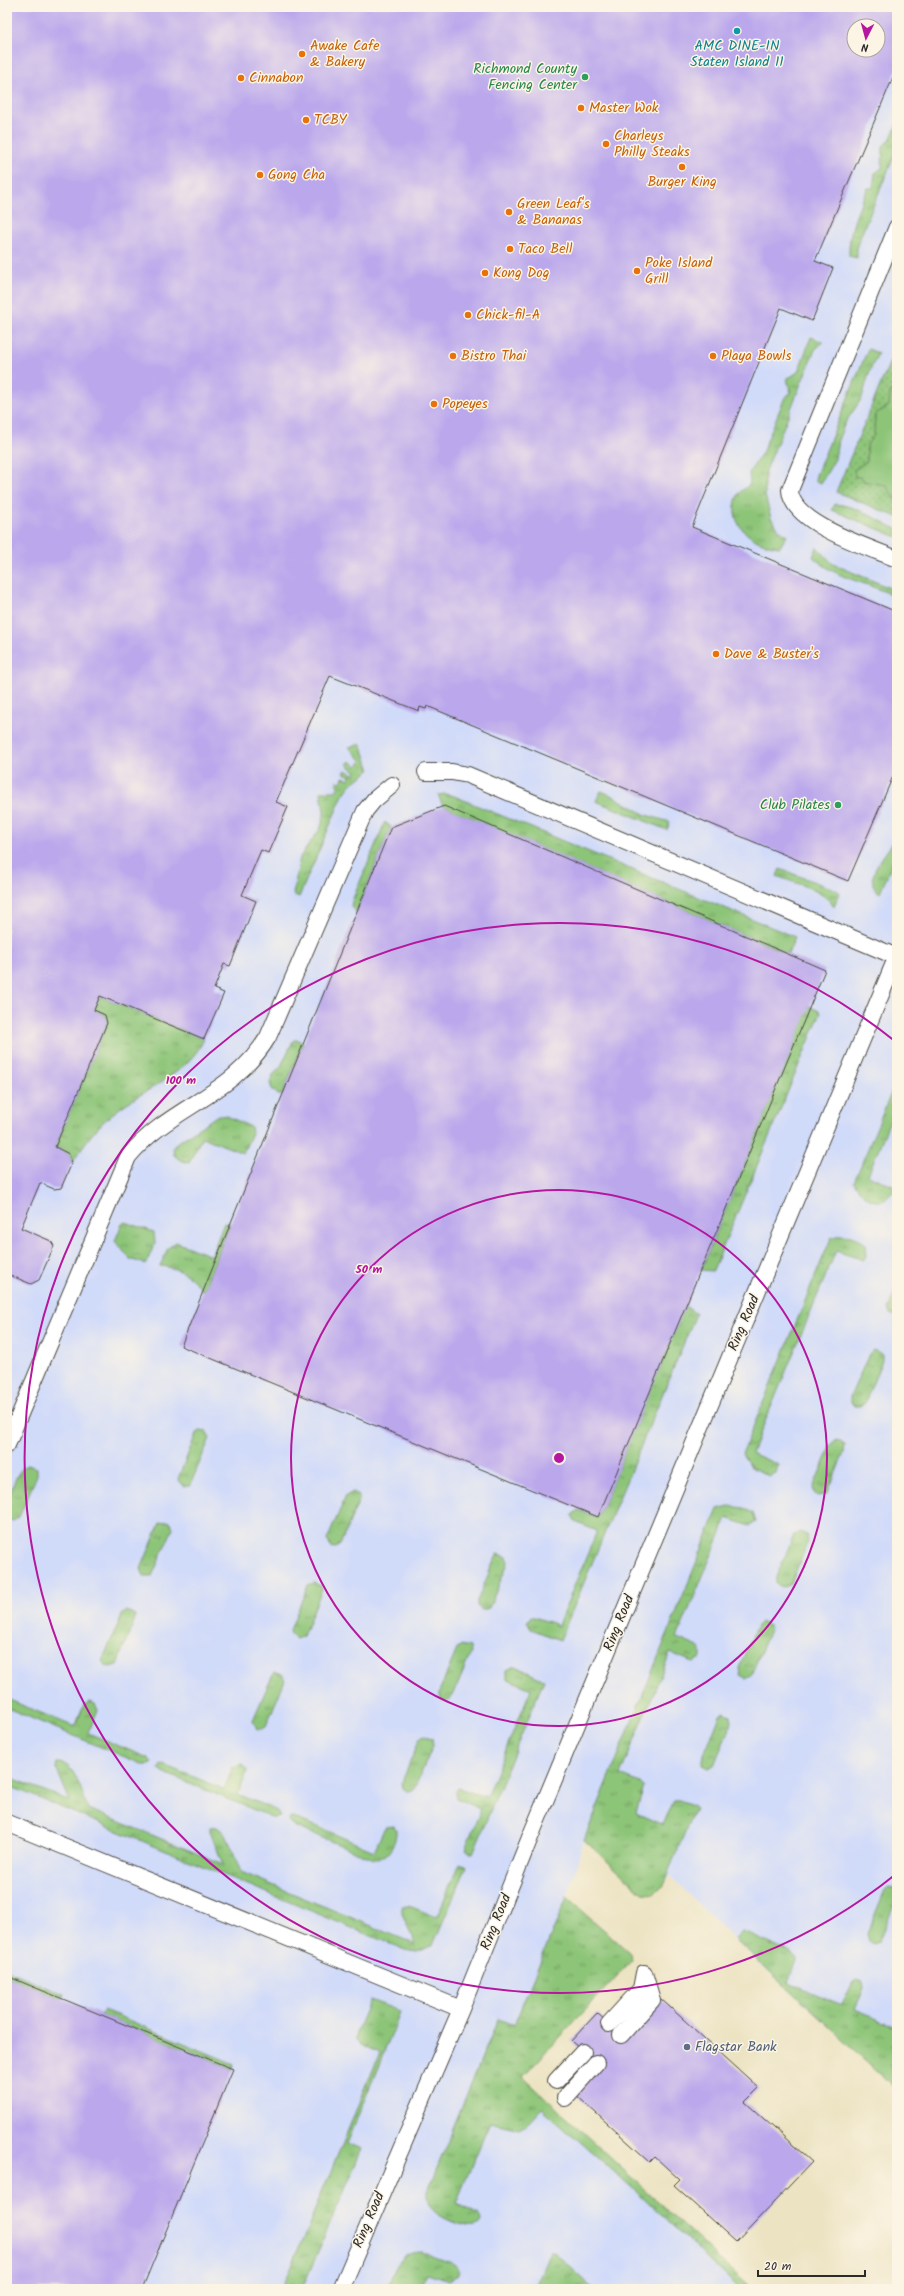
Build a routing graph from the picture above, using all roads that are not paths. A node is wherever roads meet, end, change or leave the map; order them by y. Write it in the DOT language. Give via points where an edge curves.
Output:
graph roads {
  1 [pos="897,227"];
  2 [pos="897,559"];
  3 [pos="426,772"];
  4 [pos="392,785"];
  5 [pos="897,956"];
  6 [pos="7,1445"];
  7 [pos="7,1823"];
  8 [pos="461,2009"];
  9 [pos="609,2024"];
  10 [pos="621,2035"];
  11 [pos="583,2052"];
  12 [pos="596,2063"];
  13 [pos="556,2081"];
  14 [pos="565,2098"];
  15 [pos="340,2289"];
  1 -- 2 [label="lane" via="790,490 793,501 808,518 831,531"];
  3 -- 5 [label="lane" via="452,772 468,776"];
  4 -- 6 [label="lane" via="365,811 268,1037 259,1051 220,1089 142,1139 128,1157"];
  5 -- 8 [label="lane, Ring Road"];
  7 -- 8 [label="lane"];
  8 -- 15 [label="lane, Ring Road"];
  9 -- 10 [label="lane" via="641,1989 644,1973 652,2000"];
  11 -- 13 [label="lane"];
  12 -- 14 [label="lane"];
}
